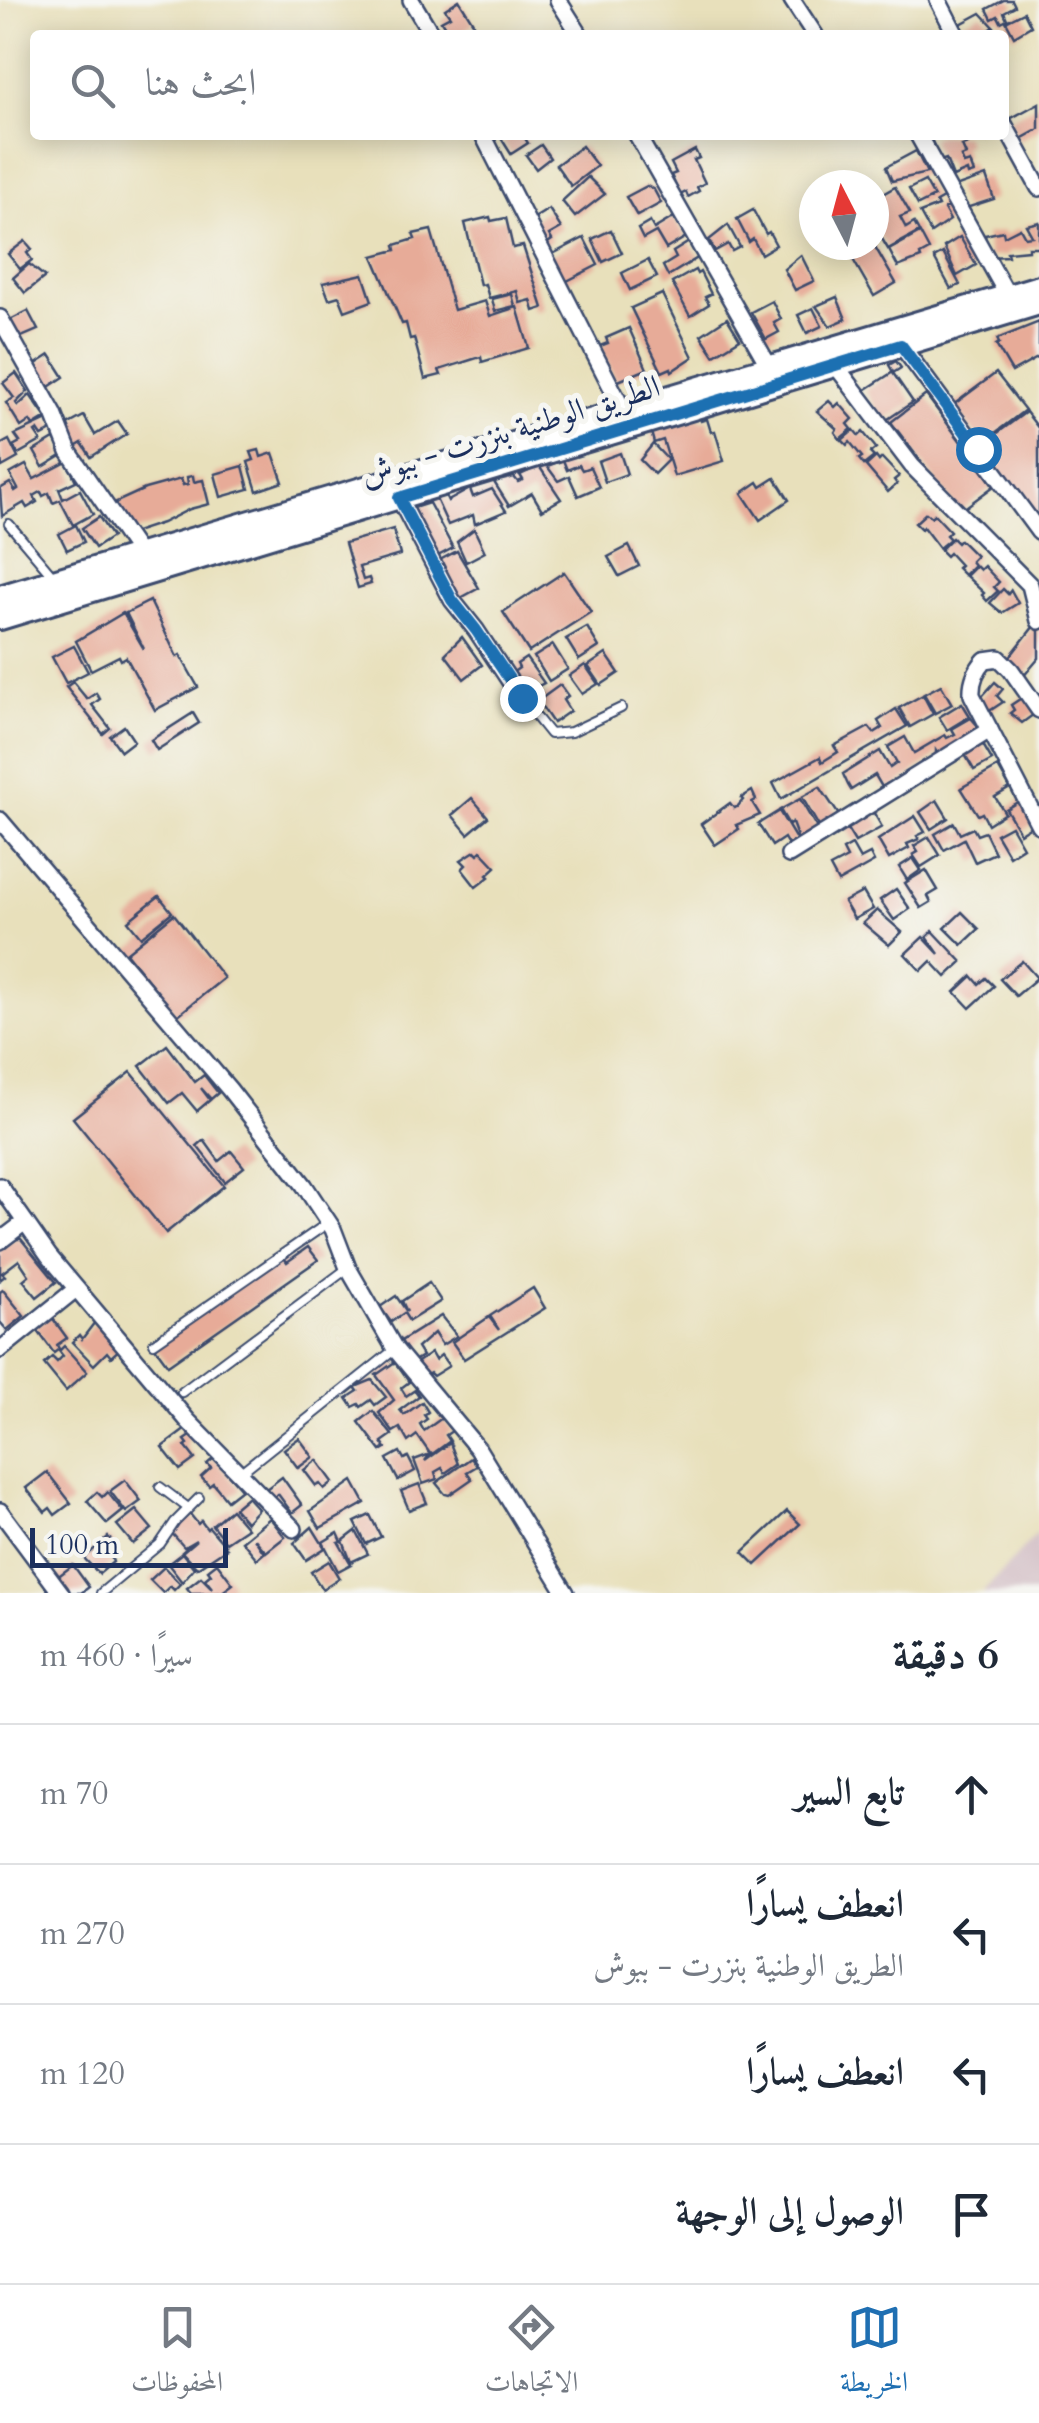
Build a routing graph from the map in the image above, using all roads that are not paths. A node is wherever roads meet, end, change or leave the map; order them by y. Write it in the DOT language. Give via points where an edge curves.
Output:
graph roads {
  1 [pos="411,0"];
  2 [pos="558,0"];
  3 [pos="792,0"];
  4 [pos="938,0"];
  5 [pos="429,30"];
  6 [pos="577,30"];
  7 [pos="812,30"];
  8 [pos="953,30"];
  9 [pos="1009,133"];
  10 [pos="486,140"];
  11 [pos="640,140"];
  12 [pos="921,140"];
  13 [pos="1039,188"];
  14 [pos="1039,287"];
  15 [pos="1008,296"];
  16 [pos="1039,303"];
  17 [pos="0,318"];
  18 [pos="901,345"];
  19 [pos="836,366"];
  20 [pos="770,368"];
  21 [pos="624,412"];
  22 [pos="399,498"];
  23 [pos="9,524"];
  24 [pos="1039,532"];
  25 [pos="139,554"];
  26 [pos="56,580"];
  27 [pos="0,597"];
  28 [pos="0,618"];
  29 [pos="1039,621"];
  30 [pos="522,698"];
  31 [pos="621,708"];
  32 [pos="1039,710"];
  33 [pos="990,730"];
  34 [pos="0,820"];
  35 [pos="1039,825"];
  36 [pos="789,855"];
  37 [pos="0,1186"];
  38 [pos="25,1222"];
  39 [pos="329,1222"];
  40 [pos="0,1241"];
  41 [pos="348,1268"];
  42 [pos="76,1289"];
  43 [pos="154,1343"];
  44 [pos="395,1349"];
  45 [pos="0,1350"];
  46 [pos="182,1392"];
  47 [pos="237,1475"];
  48 [pos="160,1487"];
  49 [pos="199,1498"];
  50 [pos="188,1508"];
  51 [pos="0,1511"];
  52 [pos="294,1529"];
  53 [pos="61,1593"];
  54 [pos="101,1593"];
  55 [pos="566,1593"];
  1 -- 5 [label="street"];
  2 -- 6 [label="street"];
  3 -- 7 [label="street"];
  4 -- 8 [label="street"];
  9 -- 13 [label="street"];
  10 -- 21 [label="street"];
  11 -- 20 [label="street"];
  12 -- 15 [label="street"];
  14 -- 15 [label="main road, الطريق الوطنية بنزرت - ببوش"];
  15 -- 20 [label="main road, الطريق الوطنية بنزرت - ببوش"];
  16 -- 18 [label="main road, الطريق الوطنية بنزرت - ببوش"];
  17 -- 25 [label="street" via="69,452"];
  18 -- 19 [label="main road, الطريق الوطنية بنزرت - ببوش"];
  18 -- 24 [label="street"];
  19 -- 22 [label="main road, الطريق الوطنية بنزرت - ببوش"];
  19 -- 29 [label="street" via="946,504 1030,585"];
  20 -- 21 [label="main road, الطريق الوطنية بنزرت - ببوش"];
  21 -- 25 [label="main road, الطريق الوطنية بنزرت - ببوش"];
  22 -- 28 [label="main road, الطريق الوطنية بنزرت - ببوش"];
  22 -- 30 [label="street" via="452,600"];
  23 -- 26 [label="lane"];
  25 -- 26 [label="main road, الطريق الوطنية بنزرت - ببوش"];
  26 -- 27 [label="main road, الطريق الوطنية بنزرت - ببوش"];
  30 -- 31 [label="lane" via="550,734 571,732"];
  32 -- 33 [label="street" via="999,658 984,660 972,695"];
  33 -- 35 [label="street"];
  33 -- 36 [label="street"];
  34 -- 39 [label="street" via="228,1089"];
  37 -- 38 [label="street"];
  38 -- 40 [label="street"];
  38 -- 42 [label="street"];
  39 -- 41 [label="street"];
  39 -- 43 [label="lane"];
  41 -- 44 [label="street"];
  41 -- 46 [label="lane"];
  42 -- 45 [label="street"];
  42 -- 47 [label="street"];
  44 -- 47 [label="lane"];
  44 -- 55 [label="street" via="478,1449"];
  47 -- 52 [label="street"];
  48 -- 50 [label="lane"];
  49 -- 50 [label="lane"];
  50 -- 54 [label="lane" via="160,1544"];
  51 -- 53 [label="street"];
}
